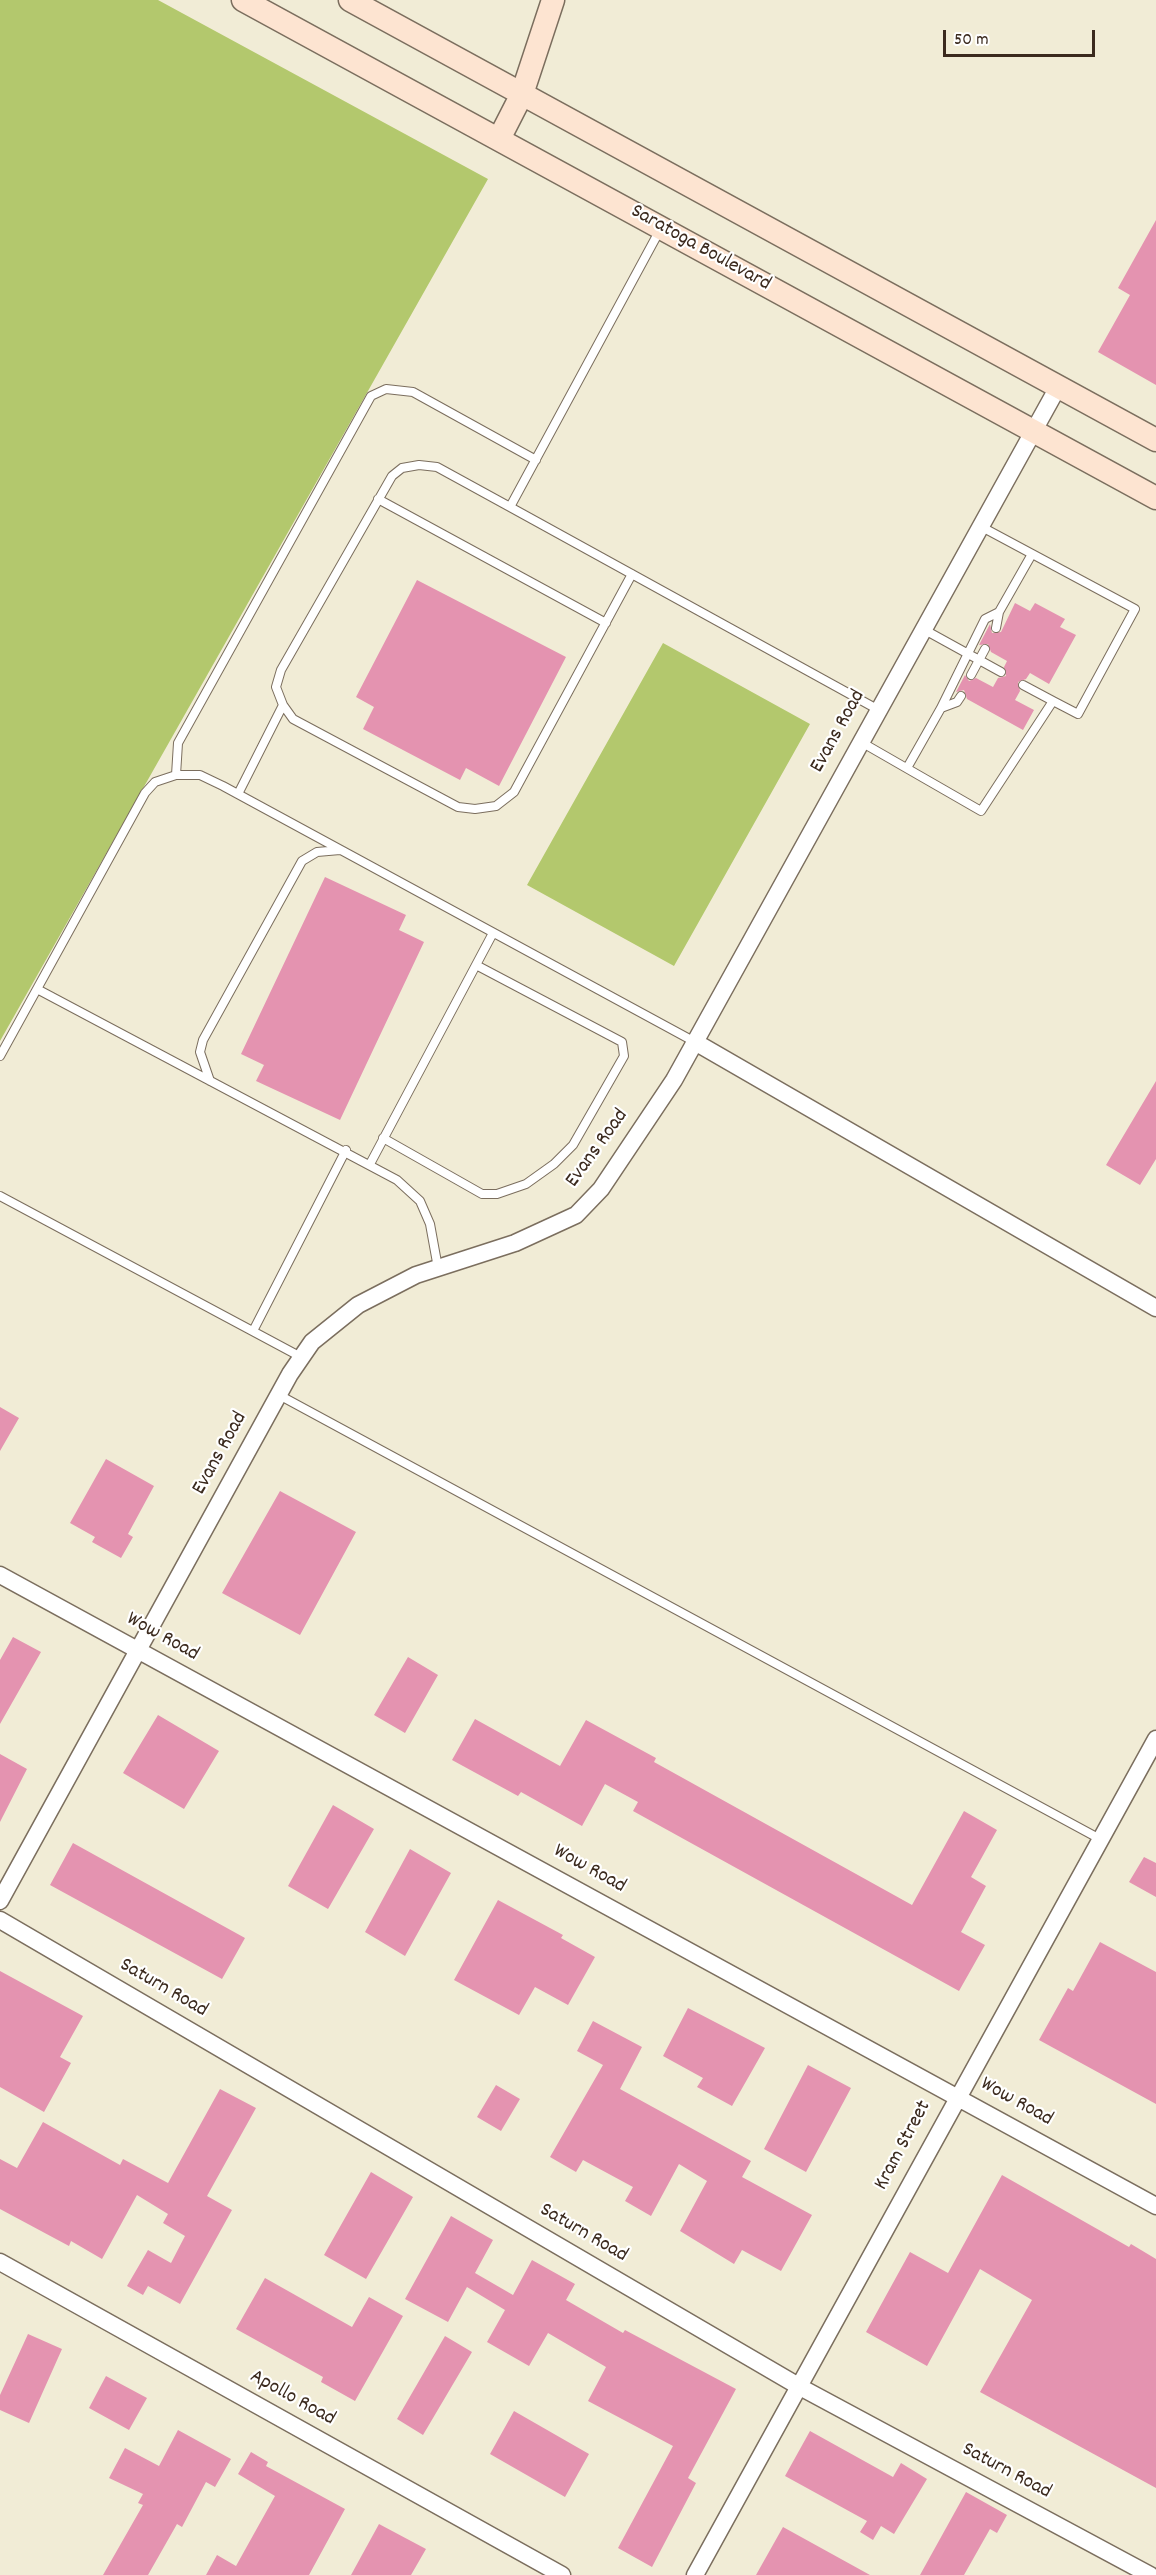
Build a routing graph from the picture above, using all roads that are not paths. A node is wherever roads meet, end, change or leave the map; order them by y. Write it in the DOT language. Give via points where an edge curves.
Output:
graph roads {
  1 [pos="243,0"];
  2 [pos="350,0"];
  3 [pos="553,0"];
  4 [pos="522,94"];
  5 [pos="498,139"];
  6 [pos="661,228"];
  7 [pos="1058,387"];
  8 [pos="1034,431"];
  9 [pos="1156,440"];
  10 [pos="536,460"];
  11 [pos="1156,498"];
  12 [pos="378,499"];
  13 [pos="510,507"];
  14 [pos="980,526"];
  15 [pos="1032,554"];
  16 [pos="632,574"];
  17 [pos="999,612"];
  18 [pos="606,624"];
  19 [pos="923,628"];
  20 [pos="996,628"];
  21 [pos="985,649"];
  22 [pos="967,653"];
  23 [pos="979,660"];
  24 [pos="1001,672"];
  25 [pos="971,675"];
  26 [pos="1023,685"];
  27 [pos="961,696"];
  28 [pos="1053,701"];
  29 [pos="283,705"];
  30 [pos="941,708"];
  31 [pos="877,709"];
  32 [pos="861,741"];
  33 [pos="907,768"];
  34 [pos="176,775"];
  35 [pos="238,794"];
  36 [pos="340,850"];
  37 [pos="493,933"];
  38 [pos="476,965"];
  39 [pos="37,989"];
  40 [pos="694,1042"];
  41 [pos="0,1056"];
  42 [pos="210,1081"];
  43 [pos="383,1138"];
  44 [pos="346,1150"];
  45 [pos="370,1164"];
  46 [pos="0,1196"];
  47 [pos="438,1268"];
  48 [pos="1156,1308"];
  49 [pos="253,1331"];
  50 [pos="301,1357"];
  51 [pos="279,1395"];
  52 [pos="0,1575"];
  53 [pos="138,1650"];
  54 [pos="1156,1739"];
  55 [pos="1100,1839"];
  56 [pos="0,1901"];
  57 [pos="0,1920"];
  58 [pos="957,2096"];
  59 [pos="1156,2206"];
  60 [pos="0,2262"];
  61 [pos="800,2387"];
  62 [pos="562,2575"];
  63 [pos="695,2575"];
  64 [pos="1150,2575"];
  1 -- 5 [label="main road, Saratoga Boulevard"];
  2 -- 4 [label="main road"];
  3 -- 4 [label="main road"];
  4 -- 5 [label="main road"];
  4 -- 7 [label="main road"];
  5 -- 6 [label="main road, Saratoga Boulevard"];
  6 -- 8 [label="main road, Saratoga Boulevard"];
  6 -- 10 [label="lane"];
  7 -- 8 [label="street, Evans Road"];
  7 -- 9 [label="main road"];
  8 -- 11 [label="main road, Saratoga Boulevard"];
  8 -- 14 [label="street, Evans Road"];
  10 -- 13 [label="lane"];
  10 -- 34 [label="lane" via="412,392 386,389 371,396 178,743"];
  12 -- 13 [label="lane" via="392,476 402,468 419,465 437,467"];
  12 -- 18 [label="lane"];
  12 -- 29 [label="lane" via="281,670 276,687"];
  13 -- 16 [label="lane"];
  14 -- 15 [label="lane"];
  14 -- 19 [label="street, Evans Road"];
  15 -- 17 [label="lane"];
  15 -- 28 [label="lane" via="1135,609 1078,714"];
  16 -- 18 [label="lane"];
  16 -- 31 [label="lane"];
  17 -- 20 [label="lane"];
  17 -- 22 [label="lane" via="985,620"];
  18 -- 29 [label="lane" via="514,792 496,806 458,807 293,719"];
  19 -- 22 [label="lane"];
  19 -- 31 [label="street, Evans Road"];
  21 -- 23 [label="lane"];
  22 -- 23 [label="lane"];
  22 -- 30 [label="lane"];
  23 -- 24 [label="lane"];
  23 -- 25 [label="lane"];
  26 -- 28 [label="lane"];
  27 -- 30 [label="lane" via="957,702"];
  28 -- 33 [label="lane" via="981,811"];
  29 -- 35 [label="lane"];
  30 -- 33 [label="lane"];
  31 -- 32 [label="street, Evans Road"];
  32 -- 33 [label="lane"];
  32 -- 40 [label="street, Evans Road"];
  34 -- 35 [label="lane" via="200,775"];
  34 -- 39 [label="lane" via="155,782 145,793"];
  35 -- 36 [label="lane"];
  36 -- 37 [label="lane"];
  36 -- 42 [label="lane" via="317,852 302,861 202,1040 200,1052"];
  37 -- 38 [label="lane"];
  37 -- 40 [label="lane"];
  38 -- 43 [label="lane"];
  38 -- 43 [label="lane" via="622,1042 624,1056 573,1146 526,1184 497,1194 482,1194"];
  39 -- 41 [label="lane"];
  39 -- 42 [label="lane"];
  40 -- 47 [label="street, Evans Road" via="674,1080 602,1189 576,1215 516,1243"];
  40 -- 48 [label="street"];
  42 -- 44 [label="lane"];
  43 -- 45 [label="lane"];
  44 -- 45 [label="lane"];
  44 -- 49 [label="lane"];
  45 -- 47 [label="lane" via="397,1180 420,1201"];
  46 -- 49 [label="lane"];
  47 -- 50 [label="street, Evans Road" via="358,1305 312,1342"];
  49 -- 50 [label="lane"];
  50 -- 51 [label="street, Evans Road"];
  51 -- 53 [label="street, Evans Road"];
  51 -- 55 [label="lane"];
  52 -- 53 [label="street, Wow Road"];
  53 -- 56 [label="street, Evans Road"];
  53 -- 58 [label="street, Wow Road"];
  54 -- 55 [label="street, Kram Street"];
  55 -- 58 [label="street, Kram Street"];
  57 -- 61 [label="street, Saturn Road"];
  58 -- 59 [label="street, Wow Road"];
  58 -- 61 [label="street, Kram Street"];
  60 -- 62 [label="street, Apollo Road"];
  61 -- 63 [label="street, Kram Street"];
  61 -- 64 [label="street, Saturn Road"];
}
